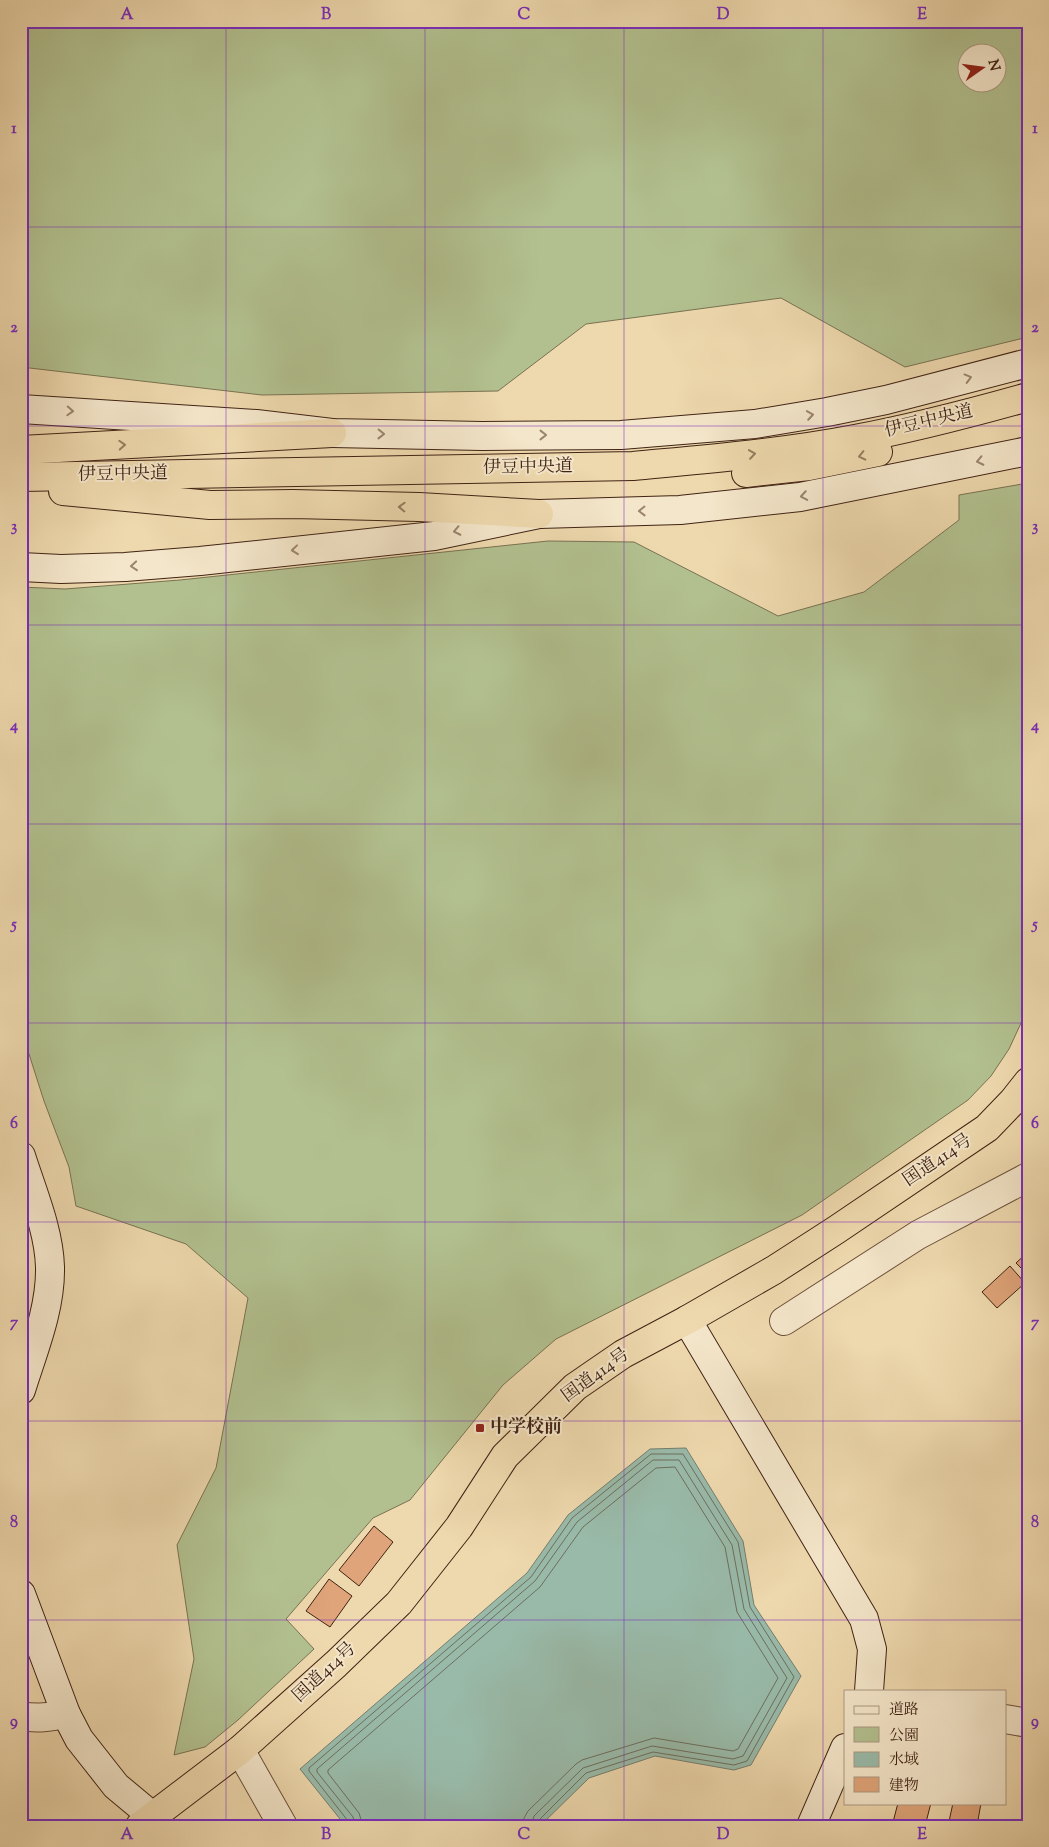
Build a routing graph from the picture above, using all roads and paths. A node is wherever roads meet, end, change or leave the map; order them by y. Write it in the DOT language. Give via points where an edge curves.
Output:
graph roads {
  1 [pos="1028,363"];
  2 [pos="1028,397"];
  3 [pos="21,409"];
  4 [pos="1028,414"];
  5 [pos="332,433"];
  6 [pos="21,450"];
  7 [pos="1028,451"];
  8 [pos="21,477"];
  9 [pos="55,490"];
  10 [pos="21,491"];
  11 [pos="538,514"];
  12 [pos="21,567"];
  13 [pos="1028,1082"];
  14 [pos="21,1156"];
  15 [pos="1028,1176"];
  16 [pos="687,1320"];
  17 [pos="784,1321"];
  18 [pos="21,1390"];
  19 [pos="21,1594"];
  20 [pos="869,1690"];
  21 [pos="66,1714"];
  22 [pos="21,1716"];
  23 [pos="1006,1719"];
  24 [pos="1028,1723"];
  25 [pos="240,1750"];
  26 [pos="844,1750"];
  27 [pos="146,1821"];
  28 [pos="283,1826"];
  29 [pos="811,1826"];
  5 -- 1 [label="street, one-way" via="620,435 755,424 886,400"];
  8 -- 2 [label="highway, 伊豆中央道, one-way" via="633,466 734,457 853,439 948,420"];
  3 -- 5 [label="street, one-way" via="256,424"];
  4 -- 9 [label="highway, 伊豆中央道, one-way" via="842,461 746,473 581,484"];
  6 -- 5 [label="highway, one-way"];
  7 -- 11 [label="street, one-way" via="800,497 680,510"];
  9 -- 10 [label="highway, 伊豆中央道"];
  11 -- 9 [label="highway, one-way" via="419,507 210,505"];
  11 -- 12 [label="street, one-way" via="434,536 200,561 125,567"];
  13 -- 16 [label="highway, 国道414号" via="987,1128 774,1270"];
  14 -- 18 [label="street" via="48,1246 50,1268 48,1297"];
  15 -- 17 [label="street" via="918,1235"];
  16 -- 20 [label="street" via="864,1619 872,1649"];
  16 -- 25 [label="highway, 国道414号" via="623,1354 575,1387 505,1456 459,1527 399,1603"];
  19 -- 21 [label="street"];
  21 -- 22 [label="street" via="46,1718"];
  21 -- 27 [label="street" via="79,1739"];
  23 -- 24 [label="street"];
  25 -- 27 [label="highway, 国道414号"];
  25 -- 28 [label="street"];
  26 -- 29 [label="street"];
}
